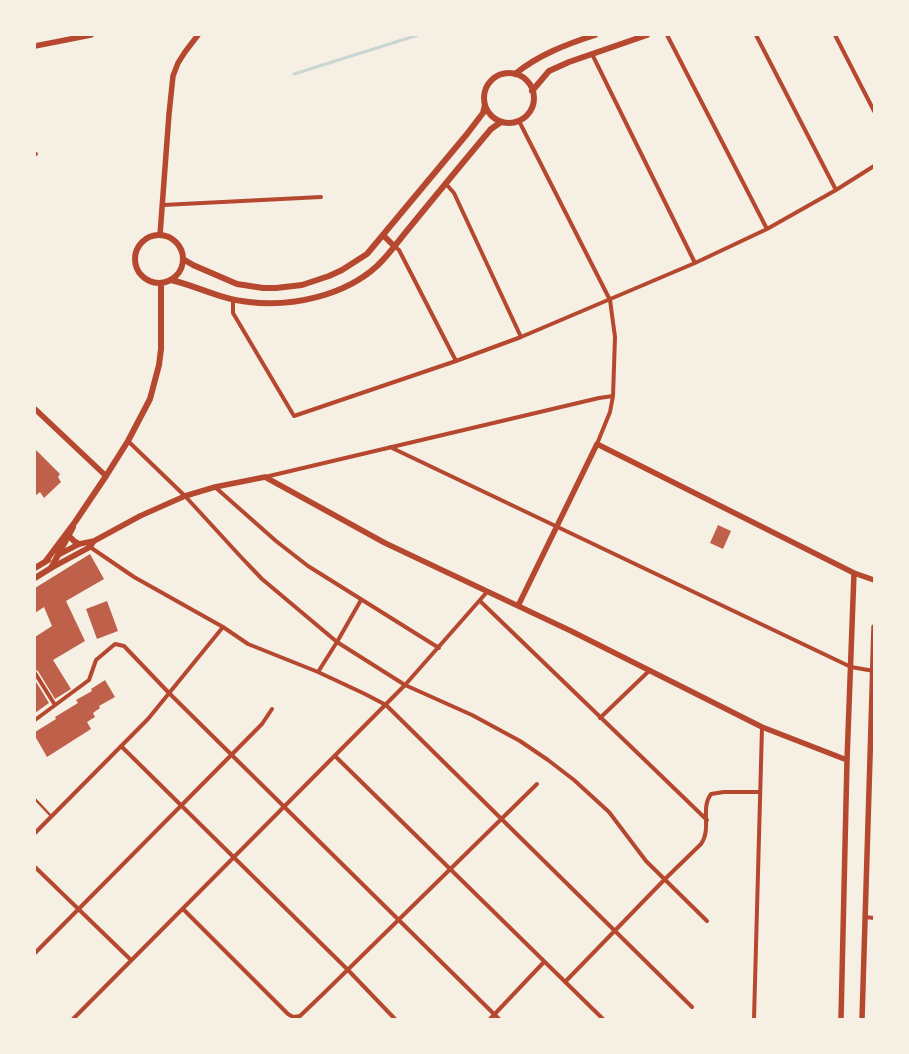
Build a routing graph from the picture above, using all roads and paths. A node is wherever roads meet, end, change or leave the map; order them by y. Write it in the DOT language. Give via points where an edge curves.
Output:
graph roads {
  1 [pos="91,35"];
  2 [pos="198,35"];
  3 [pos="595,35"];
  4 [pos="647,35"];
  5 [pos="667,35"];
  6 [pos="756,35"];
  7 [pos="835,35"];
  8 [pos="35,46"];
  9 [pos="592,54"];
  10 [pos="515,74"];
  11 [pos="532,90"];
  12 [pos="485,105"];
  13 [pos="874,111"];
  14 [pos="519,121"];
  15 [pos="501,122"];
  16 [pos="874,166"];
  17 [pos="446,184"];
  18 [pos="836,190"];
  19 [pos="321,197"];
  20 [pos="163,205"];
  21 [pos="767,230"];
  22 [pos="160,235"];
  23 [pos="383,235"];
  24 [pos="394,246"];
  25 [pos="183,259"];
  26 [pos="695,263"];
  27 [pos="171,280"];
  28 [pos="161,284"];
  29 [pos="233,300"];
  30 [pos="610,300"];
  31 [pos="521,337"];
  32 [pos="456,361"];
  33 [pos="613,396"];
  34 [pos="35,409"];
  35 [pos="128,442"];
  36 [pos="597,444"];
  37 [pos="390,447"];
  38 [pos="106,476"];
  39 [pos="264,477"];
  40 [pos="215,487"];
  41 [pos="185,496"];
  42 [pos="75,522"];
  43 [pos="558,527"];
  44 [pos="70,536"];
  45 [pos="94,541"];
  46 [pos="79,544"];
  47 [pos="90,547"];
  48 [pos="58,555"];
  49 [pos="45,562"];
  50 [pos="35,568"];
  51 [pos="51,568"];
  52 [pos="854,573"];
  53 [pos="35,578"];
  54 [pos="874,580"];
  55 [pos="487,592"];
  56 [pos="361,600"];
  57 [pos="480,600"];
  58 [pos="518,606"];
  59 [pos="223,627"];
  60 [pos="874,627"];
  61 [pos="337,642"];
  62 [pos="439,648"];
  63 [pos="851,667"];
  64 [pos="650,670"];
  65 [pos="873,671"];
  66 [pos="318,672"];
  67 [pos="35,674"];
  68 [pos="405,685"];
  69 [pos="169,693"];
  70 [pos="55,705"];
  71 [pos="386,705"];
  72 [pos="272,709"];
  73 [pos="600,718"];
  74 [pos="35,720"];
  75 [pos="762,727"];
  76 [pos="122,746"];
  77 [pos="232,755"];
  78 [pos="335,756"];
  79 [pos="847,760"];
  80 [pos="537,784"];
  81 [pos="760,792"];
  82 [pos="35,800"];
  83 [pos="182,806"];
  84 [pos="284,807"];
  85 [pos="52,816"];
  86 [pos="501,819"];
  87 [pos="707,820"];
  88 [pos="35,833"];
  89 [pos="234,857"];
  90 [pos="35,867"];
  91 [pos="450,869"];
  92 [pos="665,879"];
  93 [pos="183,909"];
  94 [pos="78,910"];
  95 [pos="865,917"];
  96 [pos="874,918"];
  97 [pos="399,920"];
  98 [pos="706,921"];
  99 [pos="615,931"];
  100 [pos="35,953"];
  101 [pos="132,960"];
  102 [pos="544,962"];
  103 [pos="348,970"];
  104 [pos="565,982"];
  105 [pos="692,1007"];
  106 [pos="494,1014"];
  107 [pos="73,1019"];
  108 [pos="395,1019"];
  109 [pos="490,1019"];
  110 [pos="499,1019"];
  111 [pos="603,1019"];
  112 [pos="754,1019"];
  113 [pos="841,1019"];
  114 [pos="862,1019"];
  1 -- 8 [label="street"];
  2 -- 20 [label="street" via="185,52 173,76"];
  3 -- 10 [label="main road" via="528,64"];
  4 -- 9 [label="main road"];
  5 -- 21 [label="street"];
  6 -- 18 [label="street"];
  7 -- 13 [label="street"];
  9 -- 11 [label="main road" via="549,71"];
  9 -- 26 [label="street"];
  10 -- 11 [label="main road" via="526,80"];
  10 -- 12 [label="main road" via="498,76 489,83 484,94"];
  11 -- 14 [label="main road" via="531,108"];
  12 -- 15 [label="main road" via="491,116"];
  12 -- 23 [label="main road" via="467,134"];
  14 -- 15 [label="main road"];
  14 -- 30 [label="street"];
  15 -- 17 [label="main road" via="491,129"];
  16 -- 18 [label="street"];
  17 -- 24 [label="main road"];
  17 -- 31 [label="street" via="454,193"];
  18 -- 21 [label="street"];
  19 -- 20 [label="street"];
  20 -- 22 [label="street"];
  21 -- 26 [label="street"];
  22 -- 25 [label="main road" via="176,242"];
  22 -- 28 [label="main road" via="143,240 134,257 136,269 144,278"];
  23 -- 24 [label="main road"];
  23 -- 25 [label="main road" via="367,254 342,270 316,281 289,287 263,288 237,284"];
  24 -- 29 [label="main road" via="377,266 336,291 291,303"];
  24 -- 32 [label="street" via="399,250"];
  25 -- 27 [label="main road" via="181,269"];
  26 -- 30 [label="street"];
  27 -- 28 [label="main road"];
  27 -- 29 [label="main road"];
  28 -- 35 [label="main road" via="159,365 150,399"];
  29 -- 32 [label="street" via="233,313 294,416"];
  30 -- 31 [label="street"];
  30 -- 33 [label="street" via="615,337"];
  31 -- 32 [label="street"];
  33 -- 36 [label="street" via="610,412"];
  33 -- 37 [label="street"];
  34 -- 38 [label="street"];
  35 -- 38 [label="main road"];
  35 -- 41 [label="street"];
  36 -- 43 [label="street"];
  36 -- 52 [label="street"];
  37 -- 39 [label="street"];
  37 -- 43 [label="street"];
  38 -- 42 [label="main road"];
  39 -- 40 [label="street"];
  39 -- 55 [label="street" via="385,543"];
  40 -- 41 [label="street"];
  40 -- 56 [label="street" via="292,554"];
  41 -- 45 [label="street" via="140,516"];
  41 -- 61 [label="street" via="262,579"];
  42 -- 44 [label="main road"];
  42 -- 49 [label="main road"];
  43 -- 58 [label="street"];
  43 -- 63 [label="street"];
  44 -- 46 [label="main road"];
  44 -- 48 [label="main road"];
  45 -- 46 [label="street"];
  45 -- 47 [label="street"];
  46 -- 48 [label="street"];
  47 -- 51 [label="street"];
  47 -- 59 [label="street" via="134,577"];
  48 -- 49 [label="main road"];
  48 -- 51 [label="main road"];
  49 -- 50 [label="main road"];
  51 -- 53 [label="main road"];
  52 -- 54 [label="street"];
  52 -- 63 [label="street"];
  55 -- 57 [label="street"];
  55 -- 58 [label="street"];
  56 -- 61 [label="street"];
  56 -- 62 [label="street"];
  57 -- 62 [label="street"];
  57 -- 73 [label="street"];
  58 -- 64 [label="street"];
  59 -- 66 [label="street" via="248,644"];
  59 -- 69 [label="street"];
  60 -- 65 [label="street"];
  61 -- 66 [label="street"];
  61 -- 68 [label="street"];
  62 -- 68 [label="street"];
  63 -- 65 [label="street"];
  63 -- 79 [label="street"];
  64 -- 73 [label="street"];
  64 -- 75 [label="street"];
  65 -- 95 [label="street"];
  66 -- 71 [label="street"];
  67 -- 70 [label="street"];
  68 -- 71 [label="street"];
  68 -- 92 [label="street" via="498,728 548,760 609,812 638,852"];
  69 -- 70 [label="street" via="124,646 115,644 96,660 88,680"];
  69 -- 76 [label="street"];
  69 -- 77 [label="street"];
  70 -- 74 [label="street"];
  71 -- 78 [label="street"];
  71 -- 86 [label="street"];
  72 -- 77 [label="street" via="262,724"];
  73 -- 87 [label="street"];
  75 -- 79 [label="street"];
  75 -- 81 [label="street"];
  76 -- 83 [label="street"];
  76 -- 85 [label="street"];
  77 -- 83 [label="street"];
  77 -- 84 [label="street"];
  78 -- 84 [label="street"];
  78 -- 91 [label="street"];
  79 -- 113 [label="street"];
  80 -- 86 [label="street"];
  81 -- 87 [label="street" via="711,794 708,798"];
  81 -- 112 [label="street"];
  82 -- 85 [label="lane"];
  83 -- 89 [label="street"];
  83 -- 94 [label="street"];
  84 -- 89 [label="street"];
  84 -- 97 [label="street"];
  85 -- 88 [label="street"];
  86 -- 91 [label="street"];
  86 -- 99 [label="street"];
  87 -- 92 [label="street" via="704,840"];
  89 -- 93 [label="street"];
  89 -- 103 [label="street"];
  90 -- 94 [label="street"];
  91 -- 97 [label="street"];
  91 -- 102 [label="street"];
  92 -- 98 [label="street"];
  92 -- 99 [label="street"];
  93 -- 101 [label="street"];
  93 -- 103 [label="street" via="293,1017 300,1016"];
  94 -- 100 [label="street"];
  94 -- 101 [label="street"];
  95 -- 96 [label="street"];
  95 -- 114 [label="street"];
  97 -- 103 [label="street"];
  97 -- 106 [label="street"];
  99 -- 104 [label="street"];
  99 -- 105 [label="street"];
  101 -- 107 [label="street"];
  102 -- 104 [label="street"];
  102 -- 106 [label="street"];
  103 -- 108 [label="street"];
  104 -- 111 [label="street"];
  106 -- 109 [label="street"];
  106 -- 110 [label="street"];
}
